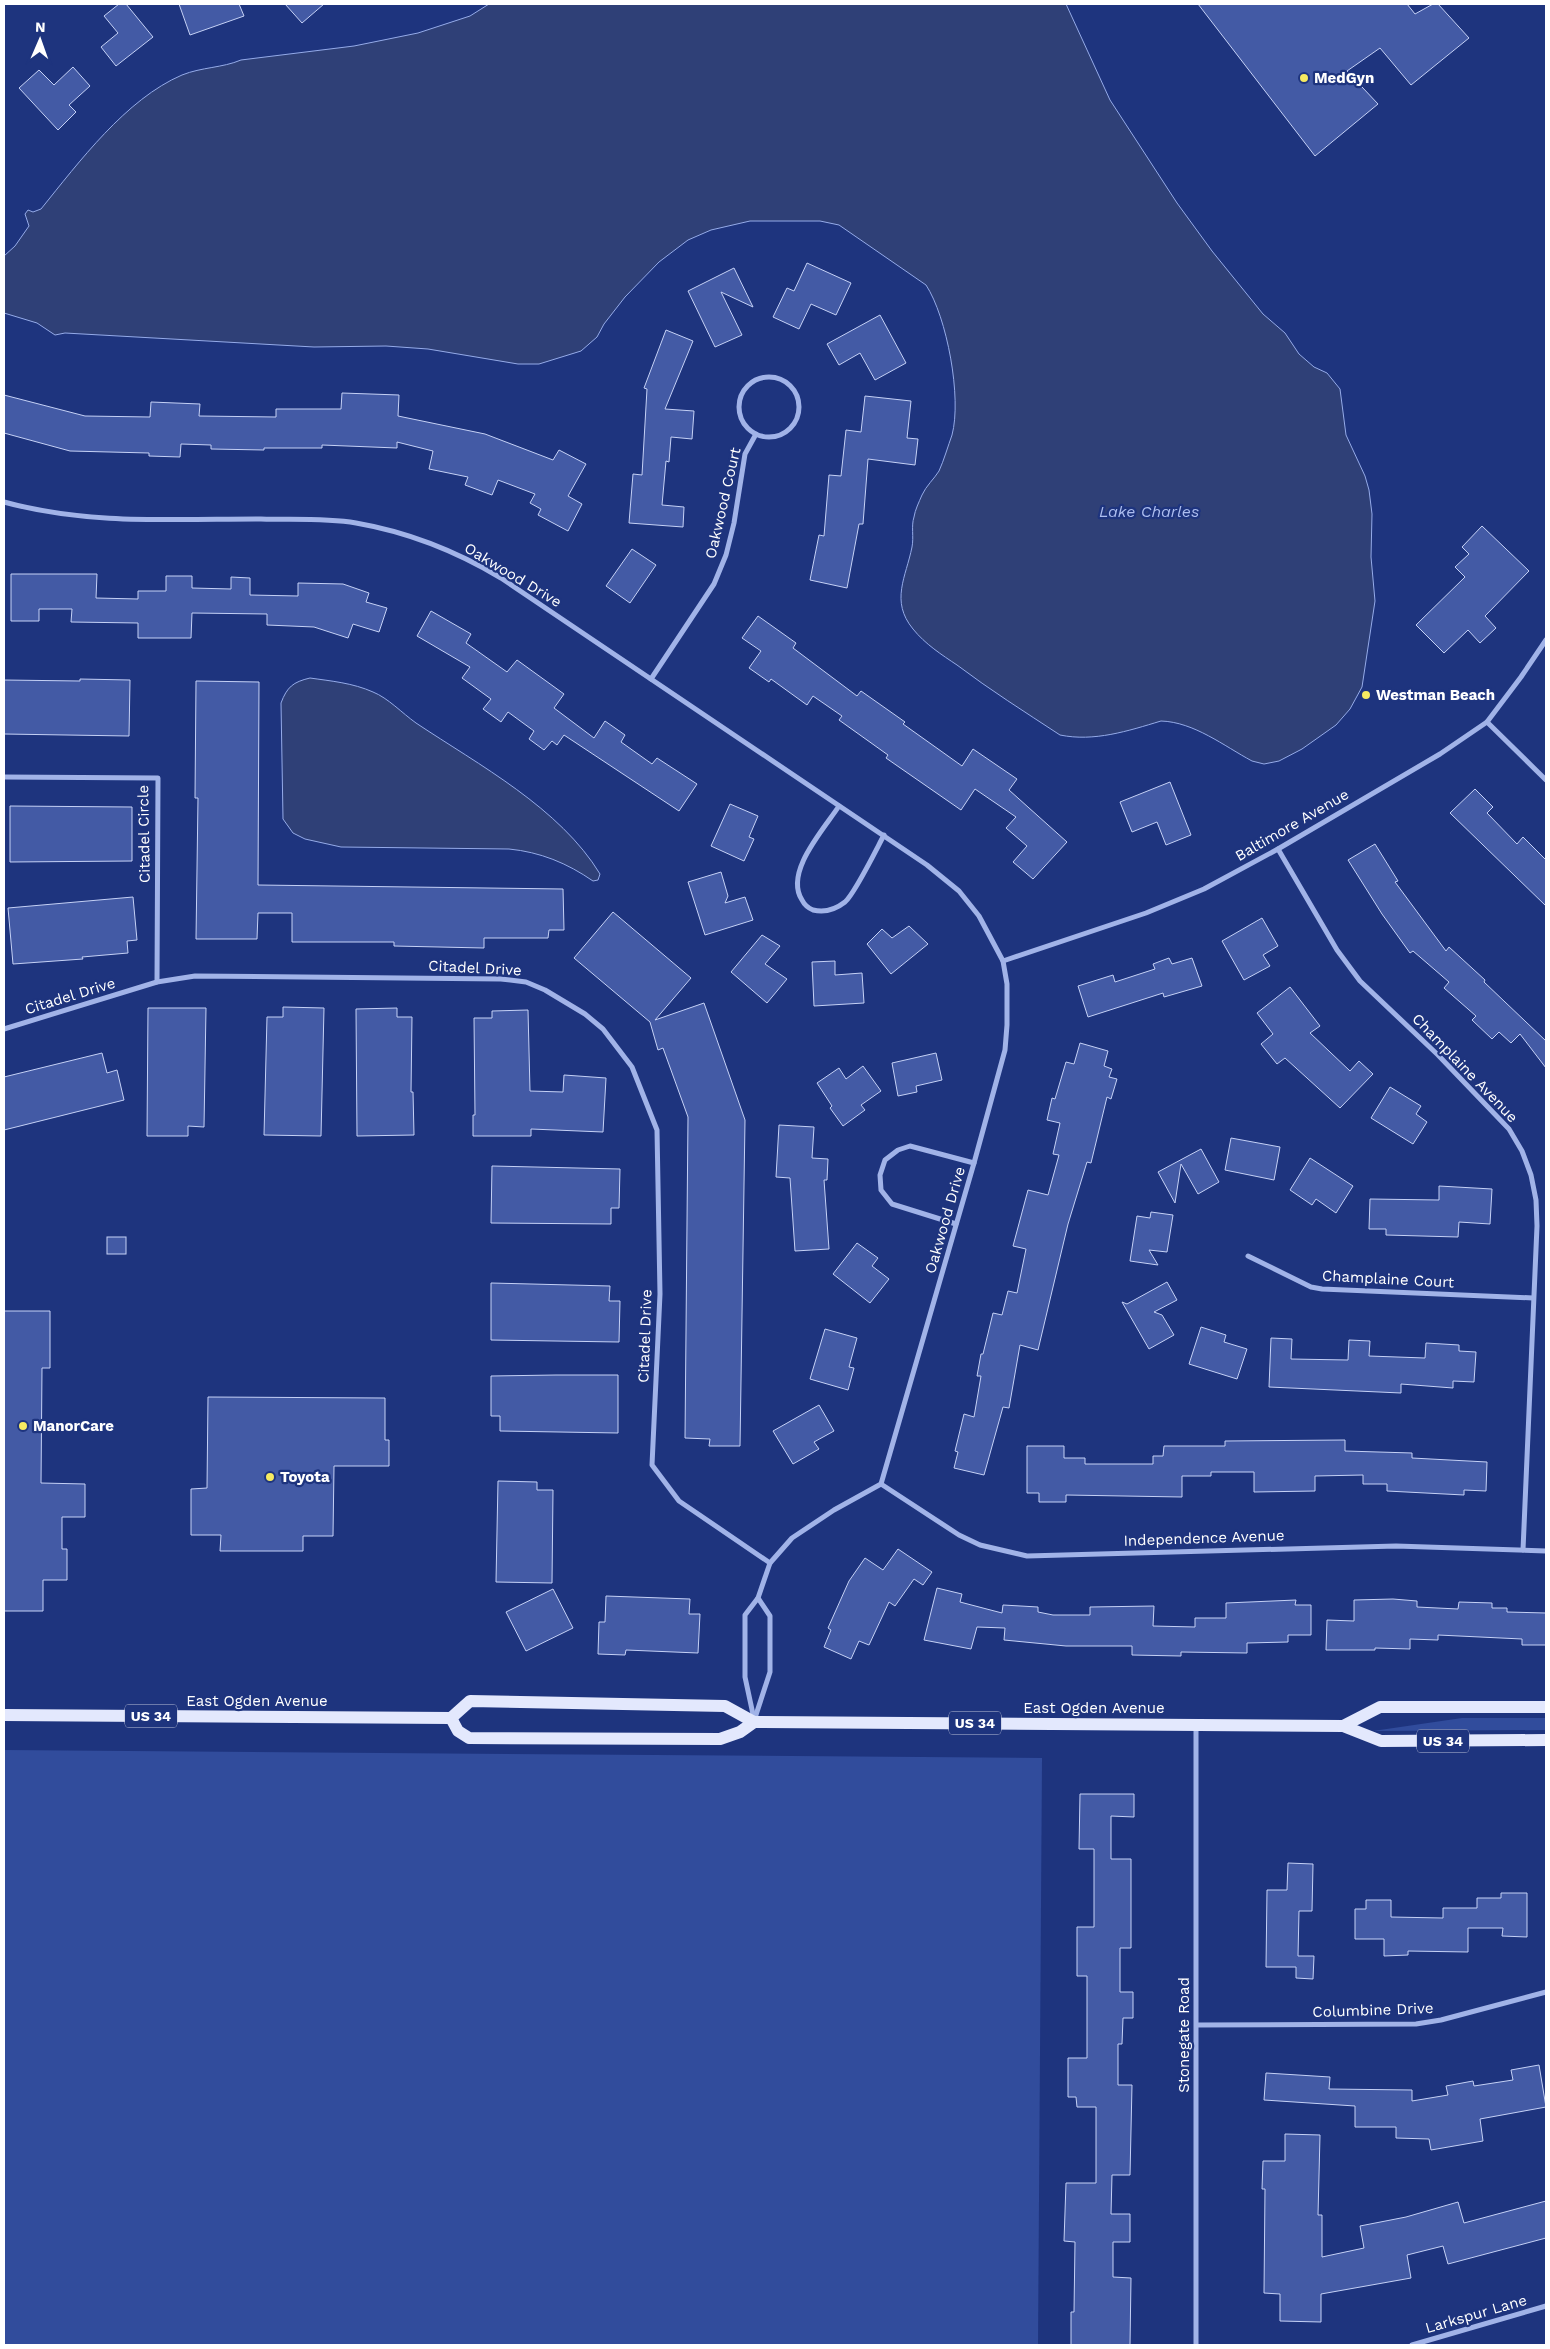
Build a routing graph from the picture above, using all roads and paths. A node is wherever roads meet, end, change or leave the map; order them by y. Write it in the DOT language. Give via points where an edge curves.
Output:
graph roads {
  1 [pos="756,434"];
  2 [pos="4,502"];
  3 [pos="1546,640"];
  4 [pos="651,679"];
  5 [pos="1487,722"];
  6 [pos="4,777"];
  7 [pos="1546,780"];
  8 [pos="839,806"];
  9 [pos="884,836"];
  10 [pos="1278,849"];
  11 [pos="1003,961"];
  12 [pos="157,982"];
  13 [pos="4,1029"];
  14 [pos="974,1163"];
  15 [pos="956,1224"];
  16 [pos="1248,1256"];
  17 [pos="1533,1298"];
  18 [pos="882,1484"];
  19 [pos="1522,1550"];
  20 [pos="1546,1551"];
  21 [pos="770,1563"];
  22 [pos="758,1598"];
  23 [pos="1546,1707"];
  24 [pos="4,1715"];
  25 [pos="451,1718"];
  26 [pos="754,1722"];
  27 [pos="1196,1725"];
  28 [pos="1343,1726"];
  29 [pos="1546,1740"];
  30 [pos="1546,1992"];
  31 [pos="1196,2025"];
  32 [pos="1546,2306"];
  33 [pos="1196,2345"];
  34 [pos="1412,2345"];
  1 -- 1 [label="street, Oakwood Court" via="780,436 793,426 799,413 795,391 777,378 752,382 744,391 740,414 745,425"];
  1 -- 4 [label="street, Oakwood Court" via="745,454 734,523 714,584"];
  2 -- 4 [label="street, Oakwood Drive" via="46,512 97,518 317,520 390,530 433,544 476,564"];
  3 -- 5 [label="street, Baltimore Avenue"];
  4 -- 8 [label="street, Oakwood Drive"];
  5 -- 7 [label="street"];
  5 -- 10 [label="street, Baltimore Avenue" via="1440,754"];
  6 -- 12 [label="street, Citadel Circle" via="158,778"];
  8 -- 9 [label="street, Oakwood Drive"];
  8 -- 9 [label="street" via="800,865 796,886 804,904 812,910 836,909 847,900"];
  9 -- 11 [label="street, Oakwood Drive" via="960,891 979,916"];
  10 -- 11 [label="street, Baltimore Avenue" via="1177,901"];
  10 -- 17 [label="street, Champlaine Avenue" via="1336,950 1360,981 1496,1115 1522,1151 1536,1200"];
  11 -- 14 [label="street, Oakwood Drive" via="1007,984 1005,1050"];
  12 -- 13 [label="street, Citadel Drive"];
  12 -- 21 [label="street, Citadel Drive" via="195,976 501,979 526,982 545,990 603,1029 632,1067 657,1130 660,1294 652,1465 680,1501"];
  14 -- 15 [label="street, Oakwood Drive"];
  14 -- 15 [label="street" via="910,1146 885,1160 880,1175 881,1190 892,1204"];
  15 -- 18 [label="street, Oakwood Drive"];
  16 -- 17 [label="street, Champlaine Court" via="1311,1287 1322,1289"];
  17 -- 19 [label="street, Champlaine Avenue"];
  18 -- 19 [label="street, Independence Avenue" via="958,1535 980,1545 1027,1556 1396,1546"];
  18 -- 21 [label="street" via="792,1538"];
  19 -- 20 [label="street, Independence Avenue"];
  21 -- 22 [label="street"];
  22 -- 26 [label="street" via="745,1615 745,1677"];
  22 -- 26 [label="street" via="770,1616 770,1672"];
  23 -- 28 [label="main road, East Ogden Avenue / US 34" via="1380,1707"];
  24 -- 25 [label="main road, East Ogden Avenue / US 34"];
  25 -- 26 [label="main road, East Ogden Avenue / US 34" via="470,1701 725,1706"];
  25 -- 26 [label="main road" via="458,1731 469,1738 720,1739 740,1732"];
  26 -- 27 [label="main road, East Ogden Avenue / US 34"];
  27 -- 28 [label="main road, East Ogden Avenue / US 34"];
  27 -- 31 [label="street, Stonegate Road"];
  28 -- 29 [label="main road, East Ogden Avenue / US 34" via="1381,1741"];
  30 -- 31 [label="street, Columbine Drive" via="1416,2024"];
  31 -- 33 [label="street, Stonegate Road"];
  32 -- 34 [label="street, Larkspur Lane"];
}
